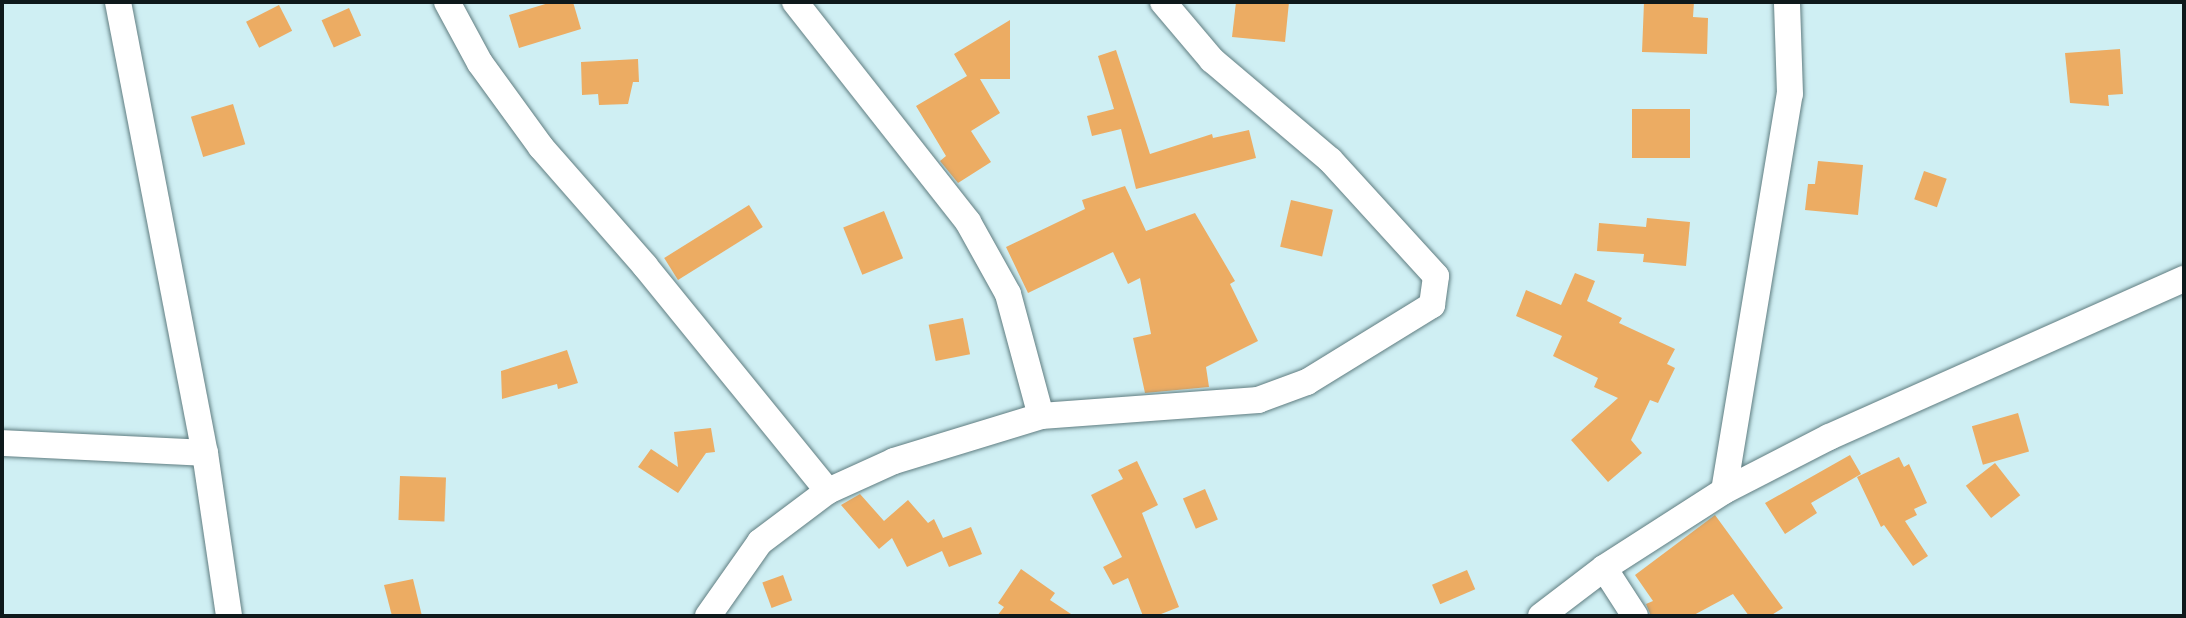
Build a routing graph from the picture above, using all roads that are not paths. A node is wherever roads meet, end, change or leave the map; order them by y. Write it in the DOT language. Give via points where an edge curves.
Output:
graph roads {
  1 [pos="118,2"];
  2 [pos="447,2"];
  3 [pos="795,2"];
  4 [pos="1163,2"];
  5 [pos="1787,2"];
  6 [pos="2184,279"];
  7 [pos="1041,416"];
  8 [pos="2,443"];
  9 [pos="205,453"];
  10 [pos="828,491"];
  11 [pos="1724,491"];
  12 [pos="1604,568"];
  13 [pos="229,616"];
  14 [pos="708,616"];
  15 [pos="1541,616"];
  16 [pos="1635,616"];
  1 -- 9 [label="street"];
  2 -- 10 [label="street" via="480,63 541,146"];
  3 -- 7 [label="street" via="968,222 1008,294"];
  4 -- 7 [label="street" via="1212,60 1330,160 1436,276 1437,291 1432,305 1417,317 1307,382 1258,400"];
  5 -- 11 [label="street" via="1790,94"];
  6 -- 11 [label="street" via="1829,437"];
  7 -- 10 [label="street" via="894,461"];
  8 -- 9 [label="street"];
  9 -- 13 [label="street"];
  10 -- 14 [label="street" via="760,542"];
  11 -- 12 [label="street"];
  12 -- 15 [label="street"];
  12 -- 16 [label="street"];
}
